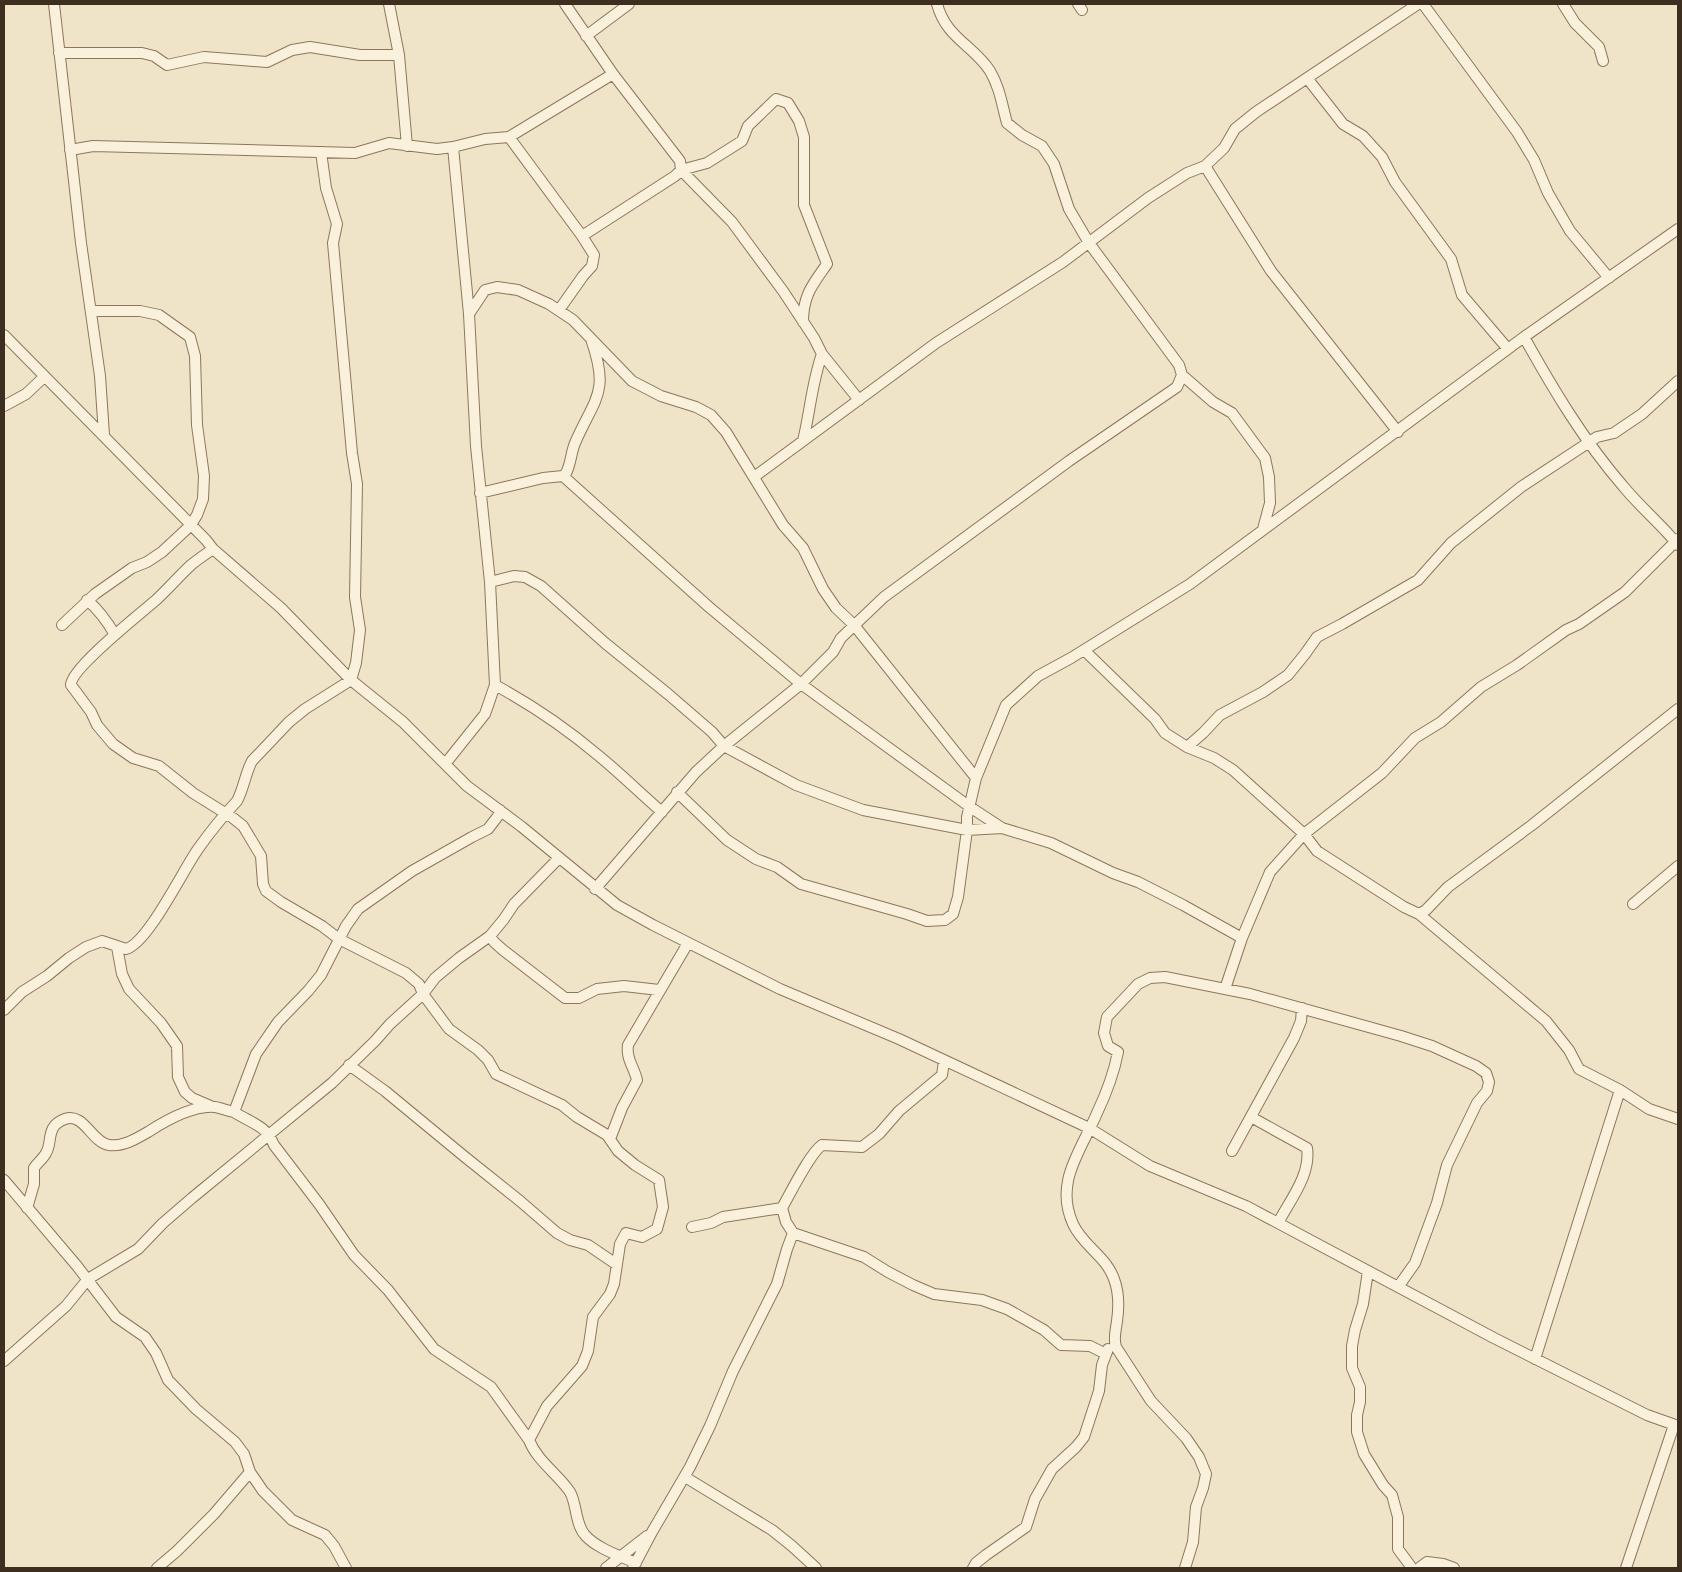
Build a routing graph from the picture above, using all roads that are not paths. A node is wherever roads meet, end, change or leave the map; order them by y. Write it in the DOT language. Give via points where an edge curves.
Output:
graph roads {
  1 [pos="54,4"];
  2 [pos="389,4"];
  3 [pos="565,4"];
  4 [pos="629,4"];
  5 [pos="937,4"];
  6 [pos="1418,4"];
  7 [pos="1423,4"];
  8 [pos="1563,4"];
  9 [pos="586,36"];
  10 [pos="59,53"];
  11 [pos="399,55"];
  12 [pos="1603,61"];
  13 [pos="613,74"];
  14 [pos="1307,78"];
  15 [pos="509,138"];
  16 [pos="407,146"];
  17 [pos="453,147"];
  18 [pos="70,150"];
  19 [pos="321,152"];
  20 [pos="1205,166"];
  21 [pos="681,170"];
  22 [pos="1678,229"];
  23 [pos="582,236"];
  24 [pos="1089,243"];
  25 [pos="1609,278"];
  26 [pos="559,310"];
  27 [pos="91,311"];
  28 [pos="469,314"];
  29 [pos="803,322"];
  30 [pos="4,335"];
  31 [pos="1524,337"];
  32 [pos="591,338"];
  33 [pos="1508,349"];
  34 [pos="822,354"];
  35 [pos="1182,375"];
  36 [pos="44,377"];
  37 [pos="1678,381"];
  38 [pos="859,400"];
  39 [pos="4,406"];
  40 [pos="1398,432"];
  41 [pos="104,436"];
  42 [pos="803,441"];
  43 [pos="1588,442"];
  44 [pos="563,476"];
  45 [pos="754,478"];
  46 [pos="480,493"];
  47 [pos="191,525"];
  48 [pos="1263,530"];
  49 [pos="1677,542"];
  50 [pos="213,549"];
  51 [pos="490,582"];
  52 [pos="87,600"];
  53 [pos="62,625"];
  54 [pos="854,625"];
  55 [pos="115,635"];
  56 [pos="1084,650"];
  57 [pos="351,680"];
  58 [pos="801,684"];
  59 [pos="495,685"];
  60 [pos="1678,708"];
  61 [pos="724,746"];
  62 [pos="1187,747"];
  63 [pos="445,764"];
  64 [pos="976,778"];
  65 [pos="678,792"];
  66 [pos="970,807"];
  67 [pos="500,810"];
  68 [pos="662,812"];
  69 [pos="225,814"];
  70 [pos="1002,828"];
  71 [pos="967,830"];
  72 [pos="1304,834"];
  73 [pos="559,858"];
  74 [pos="1678,866"];
  75 [pos="595,889"];
  76 [pos="1633,904"];
  77 [pos="1419,914"];
  78 [pos="490,936"];
  79 [pos="1242,938"];
  80 [pos="339,939"];
  81 [pos="688,943"];
  82 [pos="117,947"];
  83 [pos="1226,989"];
  84 [pos="659,990"];
  85 [pos="423,994"];
  86 [pos="1302,1008"];
  87 [pos="4,1010"];
  88 [pos="944,1061"];
  89 [pos="349,1065"];
  90 [pos="1620,1090"];
  91 [pos="213,1107"];
  92 [pos="234,1112"];
  93 [pos="1251,1117"];
  94 [pos="1678,1118"];
  95 [pos="1089,1128"];
  96 [pos="269,1134"];
  97 [pos="610,1139"];
  98 [pos="1232,1151"];
  99 [pos="4,1180"];
  100 [pos="27,1208"];
  101 [pos="782,1208"];
  102 [pos="1278,1223"];
  103 [pos="692,1227"];
  104 [pos="793,1233"];
  105 [pos="616,1264"];
  106 [pos="1368,1271"];
  107 [pos="88,1279"];
  108 [pos="1398,1287"];
  109 [pos="1114,1341"];
  110 [pos="1106,1354"];
  111 [pos="1535,1359"];
  112 [pos="4,1361"];
  113 [pos="1676,1426"];
  114 [pos="529,1440"];
  115 [pos="250,1472"];
  116 [pos="684,1477"];
  117 [pos="652,1532"];
  118 [pos="620,1556"];
  119 [pos="634,1565"];
  120 [pos="157,1568"];
  121 [pos="346,1568"];
  122 [pos="606,1568"];
  123 [pos="816,1568"];
  124 [pos="973,1568"];
  125 [pos="1186,1568"];
  126 [pos="1412,1568"];
  127 [pos="1419,1568"];
  128 [pos="1454,1568"];
  129 [pos="1626,1568"];
  1 -- 10 [label="street"];
  2 -- 11 [label="street"];
  3 -- 9 [label="street"];
  4 -- 9 [label="street"];
  5 -- 24 [label="street" via="941,17 958,40 989,70 1000,92 1007,123 1042,146 1054,164 1069,209"];
  6 -- 14 [label="street"];
  7 -- 25 [label="street" via="1517,132 1570,231"];
  8 -- 12 [label="street" via="1599,47"];
  9 -- 13 [label="street"];
  10 -- 11 [label="street" via="142,53 167,65 204,56 267,62 292,50 310,46 360,55"];
  10 -- 18 [label="street"];
  11 -- 16 [label="street"];
  13 -- 15 [label="street"];
  13 -- 21 [label="street" via="680,161"];
  14 -- 20 [label="street" via="1235,129 1224,148"];
  14 -- 33 [label="street" via="1343,124 1363,136 1382,157 1395,182 1451,259 1462,295"];
  15 -- 17 [label="street" via="485,139"];
  15 -- 23 [label="street"];
  16 -- 17 [label="street"];
  16 -- 19 [label="street" via="389,143 355,153"];
  17 -- 28 [label="street"];
  18 -- 19 [label="street" via="93,146"];
  18 -- 27 [label="street"];
  19 -- 57 [label="street" via="326,188 337,224 333,244 357,484 355,597 360,630"];
  20 -- 24 [label="street" via="1187,173 1148,198"];
  20 -- 40 [label="street" via="1271,271"];
  21 -- 23 [label="street"];
  21 -- 29 [label="street" via="732,222"];
  21 -- 29 [label="street" via="707,163 742,141 748,126 776,99 788,104 799,121 804,138 804,205 827,264 810,288 803,306"];
  22 -- 25 [label="street"];
  23 -- 26 [label="street" via="594,254 592,266"];
  24 -- 35 [label="street" via="1179,365"];
  24 -- 38 [label="street" via="936,343"];
  25 -- 31 [label="street"];
  26 -- 28 [label="street" via="518,290 497,287 485,290"];
  26 -- 32 [label="street"];
  27 -- 41 [label="street"];
  27 -- 47 [label="street" via="140,311 159,315 190,337 195,356 197,425 204,476 203,499"];
  28 -- 46 [label="street"];
  29 -- 34 [label="street"];
  30 -- 36 [label="street"];
  31 -- 33 [label="street"];
  31 -- 43 [label="street"];
  32 -- 44 [label="street" via="599,364 600,388"];
  32 -- 45 [label="street" via="632,381 660,396 711,415 726,432"];
  33 -- 40 [label="street"];
  34 -- 38 [label="street"];
  34 -- 42 [label="street"];
  35 -- 48 [label="street" via="1232,414 1265,458 1270,503"];
  35 -- 54 [label="street" via="1177,387 1069,461 884,598"];
  36 -- 39 [label="street" via="26,394"];
  36 -- 41 [label="street"];
  37 -- 43 [label="street" via="1642,414 1614,433"];
  38 -- 42 [label="street"];
  40 -- 48 [label="street"];
  41 -- 47 [label="street"];
  42 -- 45 [label="street"];
  43 -- 49 [label="street" via="1623,487"];
  43 -- 62 [label="street" via="1520,487 1451,543 1418,580 1317,637 1288,675 1220,715"];
  44 -- 46 [label="street"];
  44 -- 58 [label="street" via="709,607"];
  45 -- 54 [label="street" via="783,525 803,548 823,589 836,608"];
  46 -- 51 [label="street"];
  47 -- 50 [label="street"];
  47 -- 52 [label="street" via="162,552 132,568"];
  48 -- 56 [label="street" via="1190,584"];
  49 -- 72 [label="street" via="1625,592 1481,687 1441,722 1415,738 1382,773"];
  50 -- 55 [label="street" via="191,564 158,599"];
  50 -- 57 [label="street" via="281,608"];
  51 -- 59 [label="street"];
  51 -- 61 [label="street" via="514,576 525,577 541,586 712,732"];
  52 -- 53 [label="street"];
  52 -- 55 [label="street" via="108,622"];
  54 -- 58 [label="street"];
  54 -- 64 [label="street"];
  55 -- 69 [label="street" via="79,670 71,686 113,744 133,758 159,766 192,794"];
  56 -- 62 [label="street" via="1155,719 1165,733"];
  56 -- 64 [label="street" via="1038,676 1006,705"];
  57 -- 63 [label="street" via="404,722"];
  57 -- 69 [label="street" via="305,709 258,754 248,768 242,793"];
  58 -- 61 [label="street"];
  58 -- 66 [label="street"];
  59 -- 63 [label="street" via="485,714"];
  59 -- 68 [label="street" via="530,704 598,755"];
  60 -- 77 [label="street"];
  61 -- 65 [label="street"];
  61 -- 71 [label="street" via="796,785 863,810"];
  62 -- 72 [label="street" via="1233,770"];
  63 -- 67 [label="street" via="467,786"];
  64 -- 66 [label="street"];
  65 -- 68 [label="street"];
  65 -- 71 [label="street" via="727,840 801,884 927,921 945,920 952,914 958,896"];
  66 -- 70 [label="street"];
  66 -- 71 [label="street"];
  67 -- 73 [label="street"];
  67 -- 80 [label="street" via="488,829 412,870 358,909"];
  68 -- 75 [label="street"];
  69 -- 80 [label="street" via="243,826 257,848 266,891"];
  69 -- 82 [label="street" via="197,850 146,932 129,948"];
  70 -- 71 [label="street"];
  70 -- 79 [label="street" via="1051,843 1138,882"];
  72 -- 77 [label="street" via="1317,851 1404,908"];
  72 -- 79 [label="street" via="1270,872"];
  73 -- 75 [label="street"];
  73 -- 78 [label="street" via="514,904"];
  74 -- 76 [label="street"];
  75 -- 81 [label="street" via="617,906"];
  77 -- 90 [label="street" via="1546,1021 1569,1050 1579,1069"];
  78 -- 84 [label="street" via="503,950 565,998 579,998 596,989 624,986"];
  78 -- 85 [label="street" via="435,978"];
  79 -- 83 [label="street"];
  80 -- 85 [label="street" via="406,973 419,984"];
  80 -- 92 [label="street" via="321,975 278,1022 256,1054"];
  81 -- 84 [label="street"];
  81 -- 88 [label="street" via="780,989"];
  82 -- 87 [label="street" via="102,941 86,947 28,987"];
  82 -- 91 [label="street" via="122,974 129,989 161,1023 177,1046 178,1077 185,1092"];
  83 -- 86 [label="street"];
  83 -- 95 [label="street" via="1165,977 1150,978 1138,984 1108,1017 1104,1033 1108,1046 1118,1052 1103,1100"];
  84 -- 97 [label="street" via="628,1045 629,1061 637,1080"];
  85 -- 89 [label="street"];
  85 -- 97 [label="street" via="449,1029 478,1050 496,1074 562,1105"];
  86 -- 93 [label="street" via="1294,1038"];
  86 -- 108 [label="street" via="1432,1046 1486,1073 1487,1091 1477,1103 1447,1165 1415,1263"];
  88 -- 95 [label="street"];
  88 -- 101 [label="street" via="942,1075 867,1143 858,1148 818,1147"];
  89 -- 96 [label="street"];
  89 -- 105 [label="street" via="557,1233 588,1245"];
  90 -- 94 [label="street" via="1649,1109"];
  90 -- 111 [label="street"];
  91 -- 92 [label="street"];
  91 -- 100 [label="street" via="179,1116 134,1140 111,1145 103,1143 76,1119 62,1120 51,1131 47,1153 34,1168 34,1184"];
  92 -- 96 [label="street"];
  93 -- 98 [label="street"];
  93 -- 102 [label="street" via="1307,1148 1309,1158 1305,1174"];
  95 -- 102 [label="street" via="1150,1166 1246,1206"];
  95 -- 109 [label="street" via="1071,1166 1065,1201 1074,1226 1086,1244 1102,1257 1114,1279 1119,1306"];
  96 -- 107 [label="street" via="163,1223 138,1249"];
  96 -- 114 [label="street" via="354,1255 388,1290 434,1349 491,1387"];
  97 -- 105 [label="street" via="618,1151 659,1180 663,1207 657,1229 642,1237 624,1236"];
  99 -- 100 [label="street"];
  100 -- 107 [label="street"];
  101 -- 103 [label="street" via="732,1216"];
  101 -- 104 [label="street"];
  102 -- 106 [label="street"];
  104 -- 110 [label="street" via="864,1257 934,1294 982,1300 1007,1309 1044,1330 1061,1345 1090,1346"];
  104 -- 116 [label="street" via="771,1297"];
  105 -- 114 [label="street" via="610,1294 593,1317 588,1351 582,1366 547,1406"];
  106 -- 108 [label="street"];
  106 -- 126 [label="street" via="1352,1346 1352,1368 1360,1388 1357,1432 1364,1454 1392,1495 1398,1517 1398,1549"];
  107 -- 112 [label="street" via="66,1306"];
  107 -- 115 [label="street" via="116,1317 145,1336 168,1380 235,1442 244,1454"];
  108 -- 111 [label="street"];
  109 -- 110 [label="street"];
  109 -- 125 [label="street" via="1151,1401 1186,1438 1206,1474 1196,1508 1193,1542"];
  110 -- 124 [label="street" via="1084,1437 1052,1470 1035,1499 1026,1527"];
  111 -- 113 [label="street" via="1647,1415"];
  113 -- 129 [label="street"];
  114 -- 118 [label="street" via="571,1494 584,1535"];
  115 -- 120 [label="street" via="214,1514"];
  115 -- 121 [label="street" via="262,1491 292,1520 330,1540"];
  116 -- 117 [label="street"];
  116 -- 123 [label="street" via="772,1530"];
  117 -- 118 [label="street"];
  117 -- 119 [label="street"];
  118 -- 119 [label="street"];
  118 -- 122 [label="street"];
  127 -- 128 [label="street" via="1427,1562"];
}
